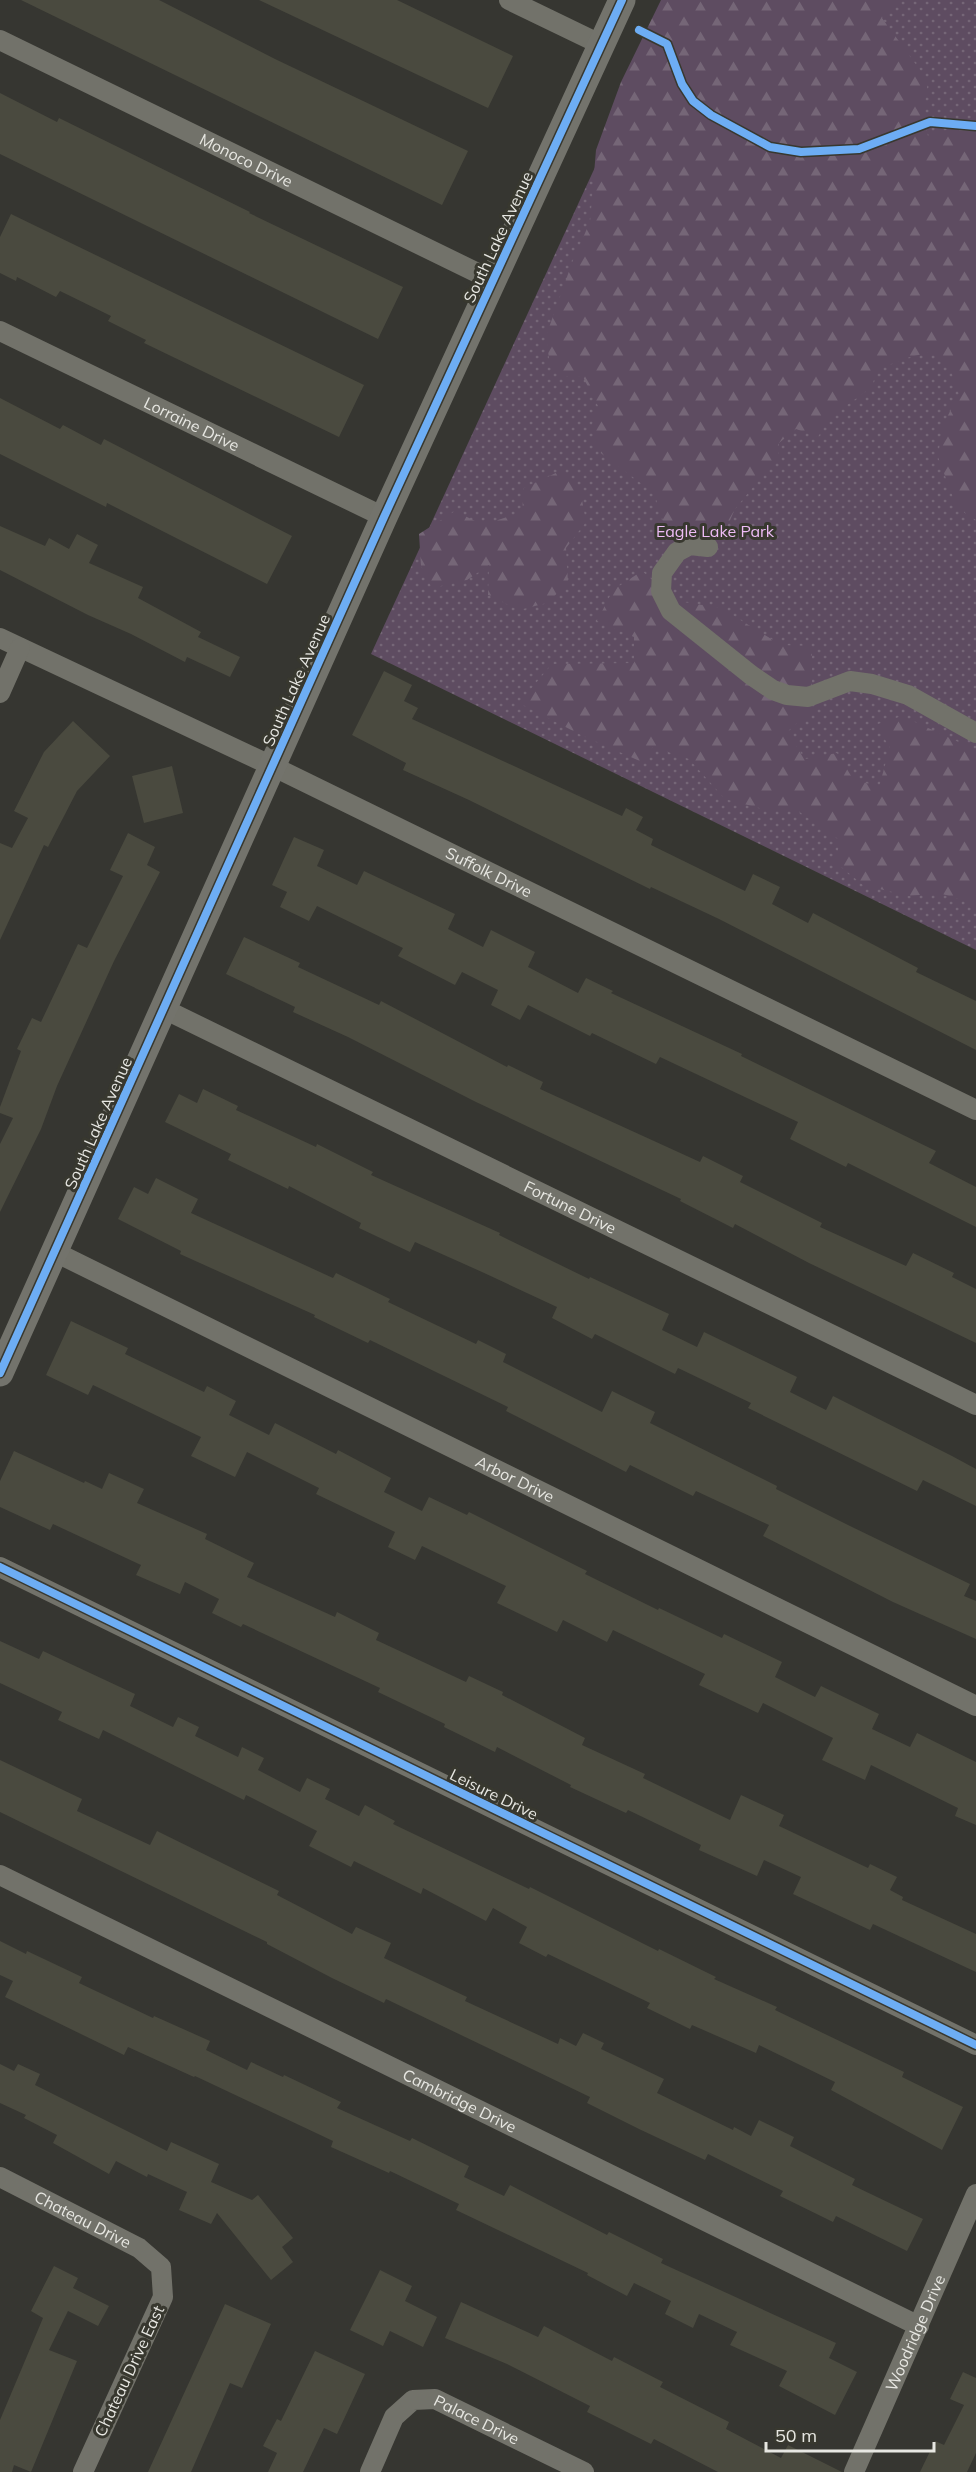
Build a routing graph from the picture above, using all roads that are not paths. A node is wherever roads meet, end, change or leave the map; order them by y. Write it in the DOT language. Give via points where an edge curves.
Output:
graph roads {
  1 [pos="509,0"];
  2 [pos="622,0"];
  3 [pos="0,40"];
  4 [pos="602,45"];
  5 [pos="492,280"];
  6 [pos="0,331"];
  7 [pos="384,518"];
  8 [pos="708,547"];
  9 [pos="0,638"];
  10 [pos="20,648"];
  11 [pos="0,693"];
  12 [pos="976,733"];
  13 [pos="272,766"];
  14 [pos="164,1009"];
  15 [pos="976,1110"];
  16 [pos="55,1252"];
  17 [pos="0,1373"];
  18 [pos="976,1405"];
  19 [pos="0,1567"];
  20 [pos="976,1706"];
  21 [pos="0,1875"];
  22 [pos="976,2046"];
  23 [pos="0,2177"];
  24 [pos="976,2194"];
  25 [pos="161,2267"];
  26 [pos="919,2326"];
  27 [pos="83,2472"];
  28 [pos="369,2472"];
  29 [pos="584,2472"];
  30 [pos="854,2472"];
  1 -- 4 [label="street"];
  2 -- 4 [label="street, South Lake Avenue"];
  3 -- 5 [label="street, Monoco Drive"];
  4 -- 5 [label="street, South Lake Avenue"];
  5 -- 7 [label="street, South Lake Avenue"];
  6 -- 7 [label="street, Lorraine Drive"];
  7 -- 13 [label="street, South Lake Avenue"];
  8 -- 12 [label="street" via="690,545 676,552 662,573 661,591 671,611 766,685 787,695 808,697 849,681 872,684 908,695"];
  9 -- 10 [label="street, Suffolk Drive"];
  10 -- 11 [label="street"];
  10 -- 13 [label="street, Suffolk Drive"];
  13 -- 14 [label="street, South Lake Avenue"];
  13 -- 15 [label="street, Suffolk Drive"];
  14 -- 16 [label="street, South Lake Avenue"];
  14 -- 18 [label="street, Fortune Drive"];
  16 -- 17 [label="street, South Lake Avenue"];
  16 -- 20 [label="street, Arbor Drive"];
  19 -- 22 [label="street, Leisure Drive"];
  21 -- 26 [label="street, Cambridge Drive"];
  23 -- 25 [label="street, Chateau Drive" via="139,2248"];
  24 -- 26 [label="street, Woodridge Drive"];
  25 -- 27 [label="street, Chateau Drive East" via="163,2297"];
  26 -- 30 [label="street, Woodridge Drive"];
  28 -- 29 [label="street, Palace Drive" via="394,2417 413,2400 435,2398"];
}
